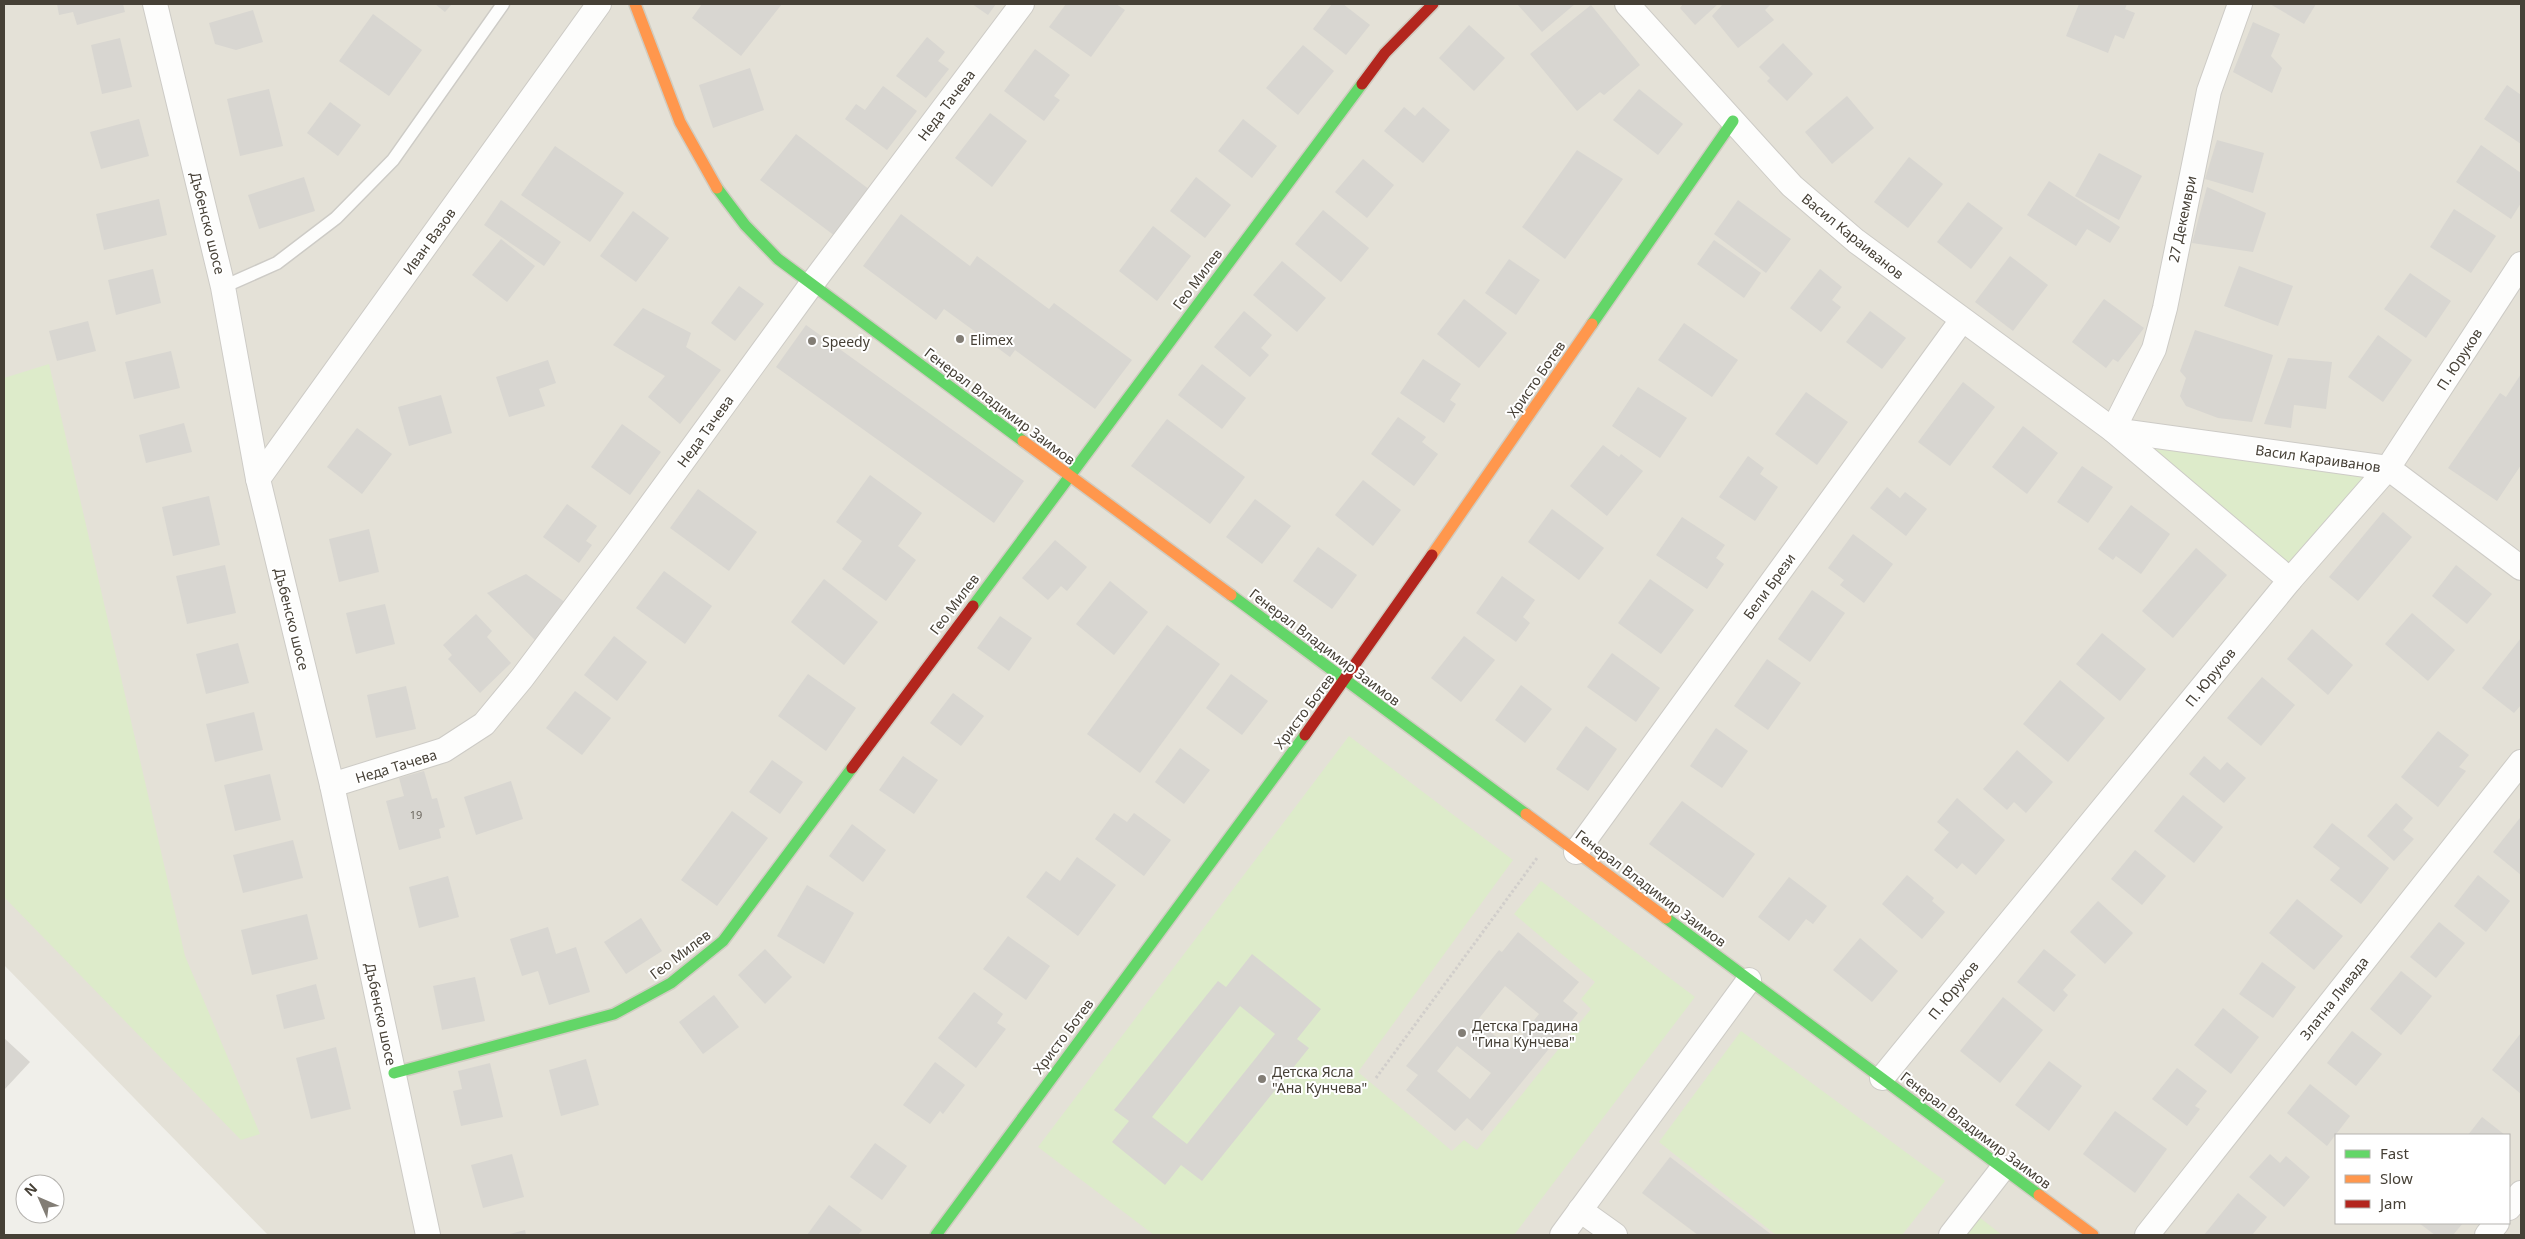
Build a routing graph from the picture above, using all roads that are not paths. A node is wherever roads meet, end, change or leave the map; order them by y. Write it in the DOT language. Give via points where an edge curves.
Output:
graph roads {
  1 [pos="155,4"];
  2 [pos="503,4"];
  3 [pos="600,4"];
  4 [pos="635,4"];
  5 [pos="1022,4"];
  6 [pos="1433,4"];
  7 [pos="2240,4"];
  8 [pos="1637,8"];
  9 [pos="1733,120"];
  10 [pos="2521,264"];
  11 [pos="811,285"];
  12 [pos="223,287"];
  13 [pos="1962,320"];
  14 [pos="2113,430"];
  15 [pos="2388,468"];
  16 [pos="1068,476"];
  17 [pos="258,479"];
  18 [pos="2521,568"];
  19 [pos="2290,580"];
  20 [pos="1345,681"];
  21 [pos="2521,762"];
  22 [pos="332,785"];
  23 [pos="1576,852"];
  24 [pos="1749,980"];
  25 [pos="394,1073"];
  26 [pos="1882,1078"];
  27 [pos="2003,1168"];
  28 [pos="2521,1193"];
  29 [pos="2510,1207"];
  30 [pos="1580,1210"];
  31 [pos="2496,1224"];
  32 [pos="428,1235"];
  33 [pos="936,1235"];
  34 [pos="1562,1235"];
  35 [pos="1615,1235"];
  36 [pos="1951,1235"];
  37 [pos="2093,1235"];
  38 [pos="2147,1235"];
  39 [pos="2487,1235"];
  1 -- 12 [label="street, Дъбенско шосе"];
  2 -- 12 [label="lane" via="393,160 336,218 277,263"];
  3 -- 17 [label="street, Иван Вазов"];
  4 -- 11 [label="street, Генерал Владимир Заимов" via="679,121 699,161 753,234"];
  5 -- 11 [label="street, Неда Тачева"];
  6 -- 16 [label="street, Гео Милев" via="1385,53"];
  7 -- 14 [label="street, 27 Декември" via="2209,91 2154,349"];
  8 -- 9 [label="street, Васил Караиванов"];
  9 -- 13 [label="street, Васил Караиванов" via="1792,186 1856,241"];
  9 -- 20 [label="street, Христо Ботев"];
  10 -- 15 [label="street, П. Юруков"];
  11 -- 16 [label="street, Генерал Владимир Заимов"];
  11 -- 22 [label="street, Неда Тачева" via="600,574 484,724 444,750"];
  12 -- 17 [label="street, Дъбенско шосе"];
  13 -- 14 [label="street, Васил Караиванов"];
  13 -- 23 [label="street, Бели Брези"];
  14 -- 15 [label="street, Васил Караиванов"];
  14 -- 19 [label="street, Васил Караиванов"];
  15 -- 18 [label="street, Васил Караиванов"];
  15 -- 19 [label="street, П. Юруков"];
  16 -- 20 [label="street, Генерал Владимир Заимов"];
  16 -- 25 [label="street, Гео Милев" via="722,941 671,983 614,1014"];
  17 -- 22 [label="street, Дъбенско шосе"];
  19 -- 26 [label="street, П. Юруков"];
  20 -- 23 [label="street, Генерал Владимир Заимов"];
  20 -- 33 [label="street, Христо Ботев"];
  21 -- 38 [label="street, Златна Ливада"];
  22 -- 25 [label="street, Дъбенско шосе"];
  23 -- 24 [label="street, Генерал Владимир Заимов"];
  24 -- 26 [label="street, Генерал Владимир Заимов"];
  24 -- 30 [label="street"];
  25 -- 32 [label="street, Дъбенско шосе"];
  26 -- 27 [label="street, Генерал Владимир Заимов"];
  27 -- 36 [label="street"];
  27 -- 37 [label="street, Генерал Владимир Заимов"];
  28 -- 29 [label="street"];
  30 -- 34 [label="street"];
  30 -- 35 [label="street"];
  31 -- 39 [label="street"];
}
